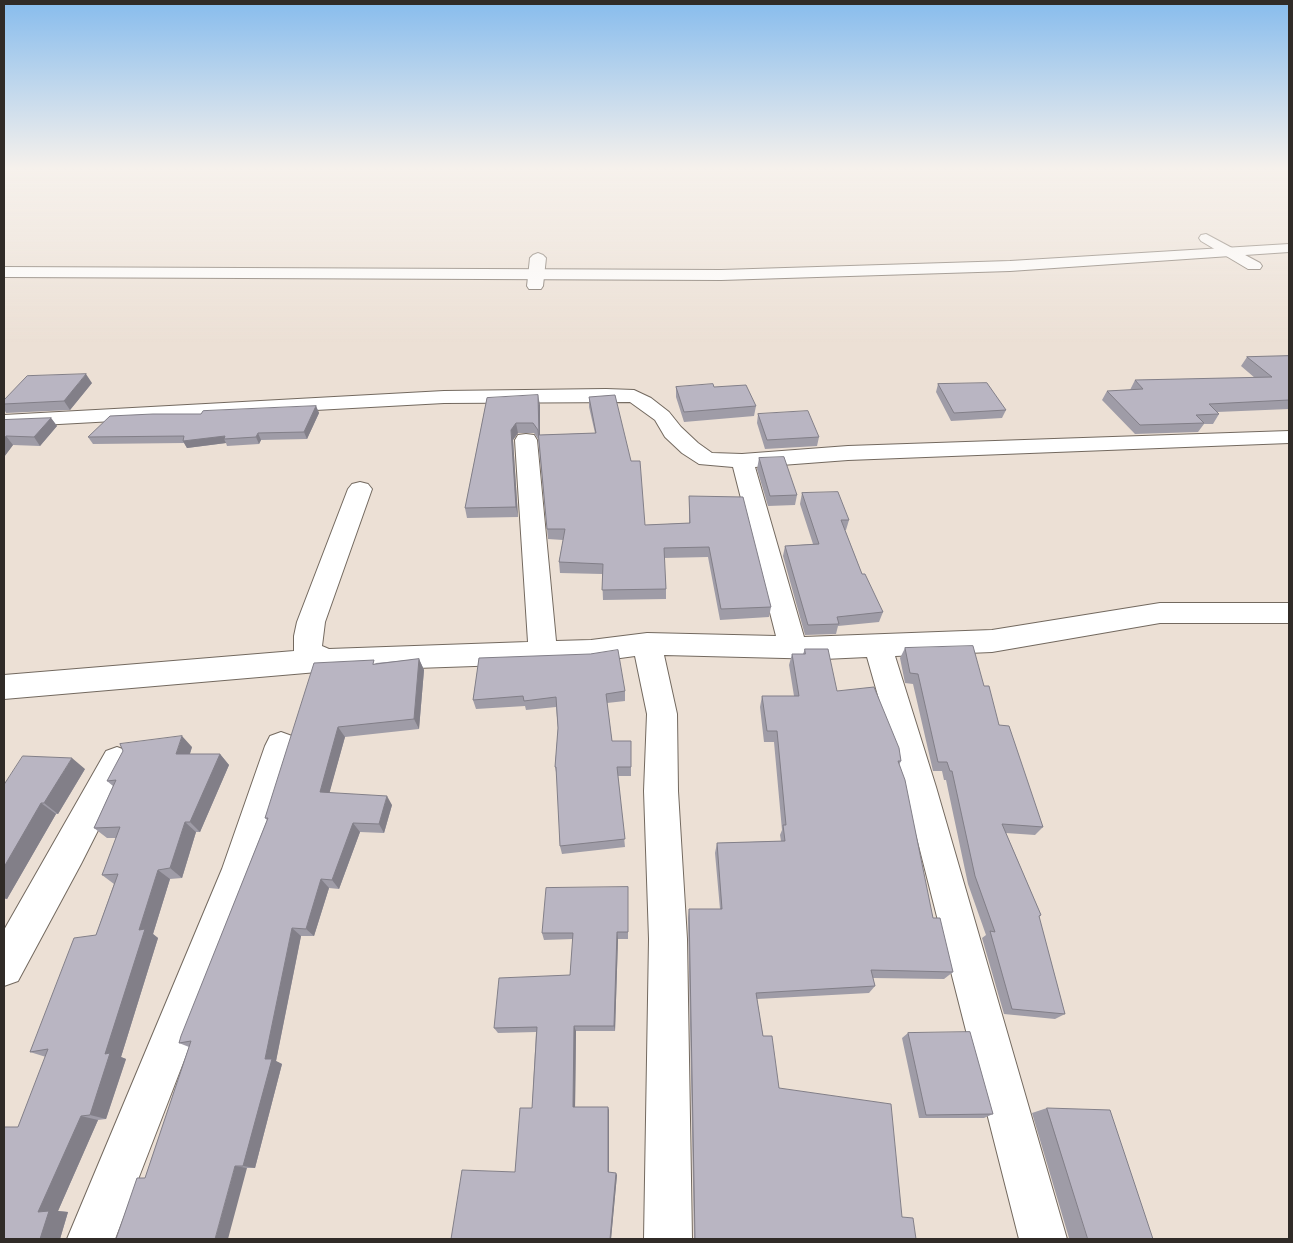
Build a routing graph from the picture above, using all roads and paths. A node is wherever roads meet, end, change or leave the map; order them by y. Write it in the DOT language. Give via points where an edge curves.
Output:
graph roads {
  1 [pos="1206,238"];
  2 [pos="1289,248"];
  3 [pos="1233,254"];
  4 [pos="1289,263"];
  5 [pos="1254,266"];
  6 [pos="4,272"];
  7 [pos="536,273"];
  8 [pos="4,284"];
  9 [pos="4,421"];
  10 [pos="1289,437"];
  11 [pos="526,440"];
  12 [pos="742,461"];
  13 [pos="360,490"];
  14 [pos="1289,613"];
  15 [pos="647,644"];
  16 [pos="793,647"];
  17 [pos="878,647"];
  18 [pos="543,653"];
  19 [pos="329,660"];
  20 [pos="4,688"];
  21 [pos="281,746"];
  22 [pos="117,761"];
  23 [pos="4,968"];
  24 [pos="91,1239"];
  25 [pos="668,1239"];
  26 [pos="1043,1239"];
  1 -- 3 [label="main road"];
  2 -- 3 [label="main road"];
  3 -- 5 [label="main road"];
  3 -- 7 [label="main road" via="1010,266 721,275"];
  4 -- 5 [label="main road"];
  5 -- 7 [label="main road" via="855,285"];
  6 -- 7 [label="main road"];
  7 -- 8 [label="main road"];
  9 -- 12 [label="main road" via="444,397 634,396 662,416 690,448 707,459"];
  10 -- 12 [label="main road" via="848,453"];
  11 -- 18 [label="main road"];
  12 -- 16 [label="main road"];
  13 -- 19 [label="main road" via="308,636 308,651"];
  14 -- 17 [label="main road" via="1160,613 992,641"];
  15 -- 16 [label="main road"];
  15 -- 18 [label="main road"];
  15 -- 25 [label="main road" via="662,714 661,791 668,939"];
  16 -- 17 [label="main road"];
  17 -- 26 [label="main road" via="920,787"];
  18 -- 19 [label="main road"];
  19 -- 20 [label="main road"];
  21 -- 24 [label="main road" via="240,869"];
  22 -- 23 [label="main road"];
}
